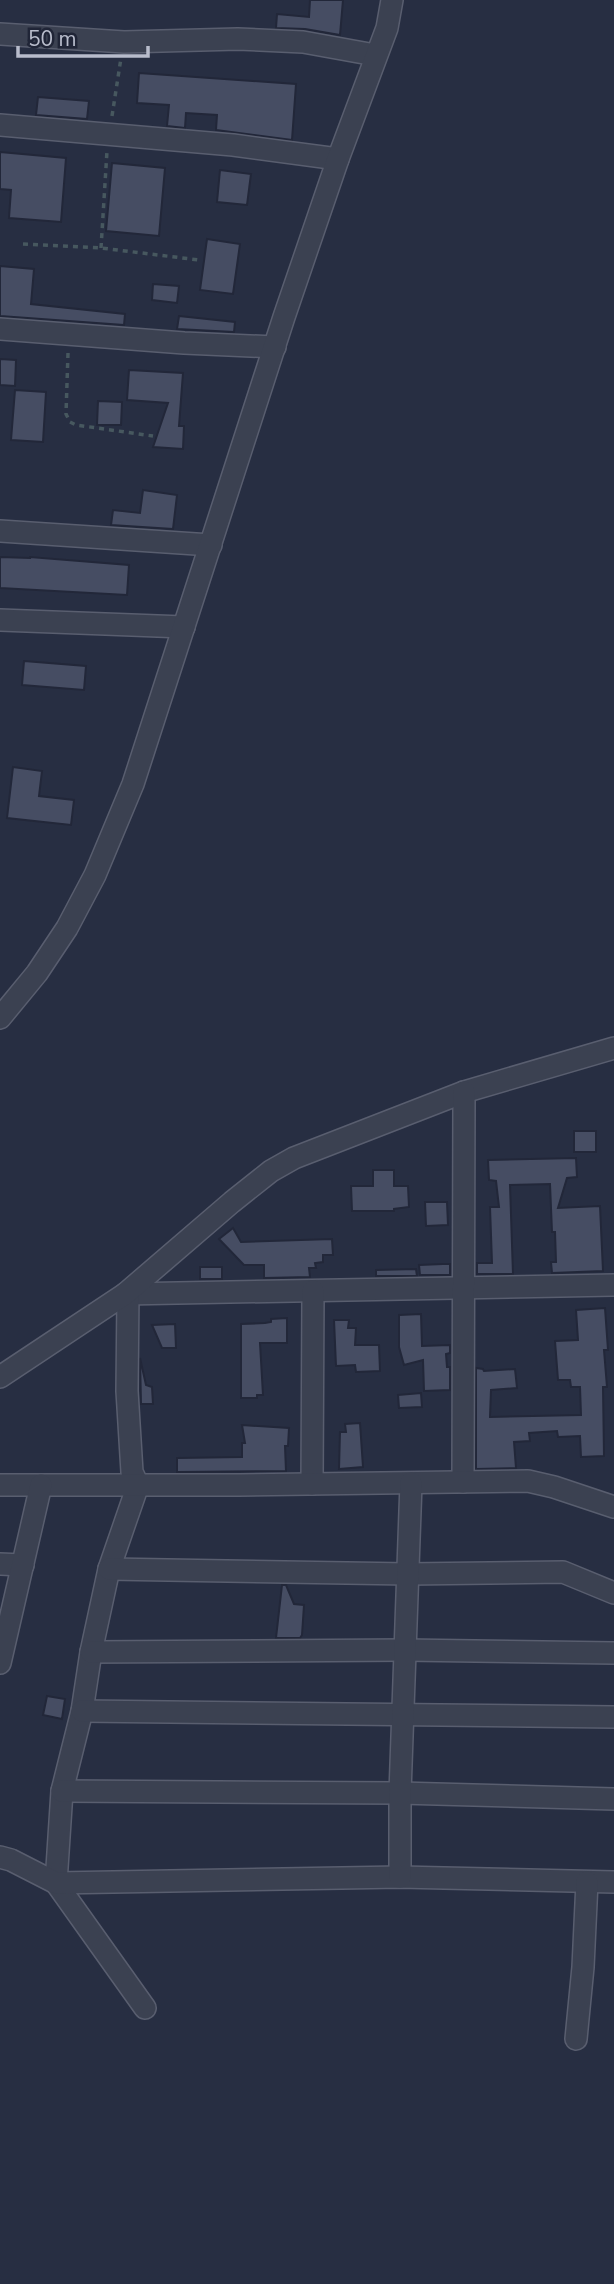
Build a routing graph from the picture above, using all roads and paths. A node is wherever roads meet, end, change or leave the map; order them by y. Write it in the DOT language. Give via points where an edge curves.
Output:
graph roads {
  1 [pos="392,0"];
  2 [pos="0,34"];
  3 [pos="375,55"];
  4 [pos="0,125"];
  5 [pos="338,159"];
  6 [pos="23,244"];
  7 [pos="199,260"];
  8 [pos="0,329"];
  9 [pos="69,333"];
  10 [pos="275,347"];
  11 [pos="153,436"];
  12 [pos="0,531"];
  13 [pos="211,545"];
  14 [pos="0,620"];
  15 [pos="184,627"];
  16 [pos="0,1018"];
  17 [pos="614,1048"];
  18 [pos="464,1092"];
  19 [pos="614,1285"];
  20 [pos="462,1289"];
  21 [pos="313,1292"];
  22 [pos="126,1294"];
  23 [pos="0,1377"];
  24 [pos="463,1482"];
  25 [pos="411,1483"];
  26 [pos="312,1484"];
  27 [pos="0,1485"];
  28 [pos="41,1485"];
  29 [pos="138,1485"];
  30 [pos="614,1507"];
  31 [pos="0,1564"];
  32 [pos="23,1565"];
  33 [pos="109,1569"];
  34 [pos="408,1574"];
  35 [pos="614,1593"];
  36 [pos="405,1650"];
  37 [pos="1,1651"];
  38 [pos="92,1652"];
  39 [pos="614,1653"];
  40 [pos="82,1711"];
  41 [pos="403,1714"];
  42 [pos="614,1717"];
  43 [pos="62,1791"];
  44 [pos="400,1793"];
  45 [pos="614,1799"];
  46 [pos="0,1857"];
  47 [pos="400,1877"];
  48 [pos="587,1882"];
  49 [pos="614,1882"];
  50 [pos="56,1883"];
  51 [pos="145,2008"];
  52 [pos="576,2039"];
  1 -- 3 [label="street"];
  2 -- 3 [label="street" via="124,42 277,41"];
  3 -- 5 [label="street"];
  4 -- 5 [label="street"];
  5 -- 10 [label="street"];
  6 -- 7 [label="path"];
  8 -- 9 [label="street"];
  9 -- 10 [label="street"];
  9 -- 11 [label="path" via="69,422"];
  10 -- 13 [label="street"];
  12 -- 13 [label="street"];
  13 -- 15 [label="street"];
  14 -- 15 [label="street"];
  15 -- 16 [label="street" via="133,784 81,904 37,973"];
  17 -- 18 [label="street"];
  18 -- 20 [label="street"];
  18 -- 22 [label="street" via="315,1148 271,1171"];
  19 -- 20 [label="street"];
  20 -- 21 [label="street"];
  20 -- 24 [label="street"];
  21 -- 22 [label="street"];
  21 -- 26 [label="street"];
  22 -- 23 [label="street"];
  22 -- 29 [label="street" via="132,1472"];
  24 -- 25 [label="street"];
  24 -- 30 [label="street" via="528,1481"];
  25 -- 26 [label="street"];
  25 -- 34 [label="street"];
  26 -- 29 [label="street"];
  27 -- 28 [label="street"];
  28 -- 29 [label="street"];
  28 -- 32 [label="street"];
  29 -- 33 [label="street"];
  31 -- 32 [label="street"];
  32 -- 37 [label="street"];
  33 -- 34 [label="street"];
  33 -- 38 [label="street"];
  34 -- 35 [label="street" via="563,1572"];
  34 -- 36 [label="street"];
  36 -- 38 [label="street"];
  36 -- 39 [label="street"];
  36 -- 41 [label="street"];
  38 -- 40 [label="street"];
  40 -- 41 [label="street"];
  40 -- 43 [label="street"];
  41 -- 42 [label="street"];
  41 -- 44 [label="street"];
  43 -- 44 [label="street"];
  43 -- 50 [label="street"];
  44 -- 45 [label="street"];
  44 -- 47 [label="street"];
  46 -- 50 [label="street"];
  47 -- 48 [label="street"];
  47 -- 50 [label="street"];
  48 -- 49 [label="street"];
  48 -- 52 [label="street"];
  50 -- 51 [label="street"];
}
